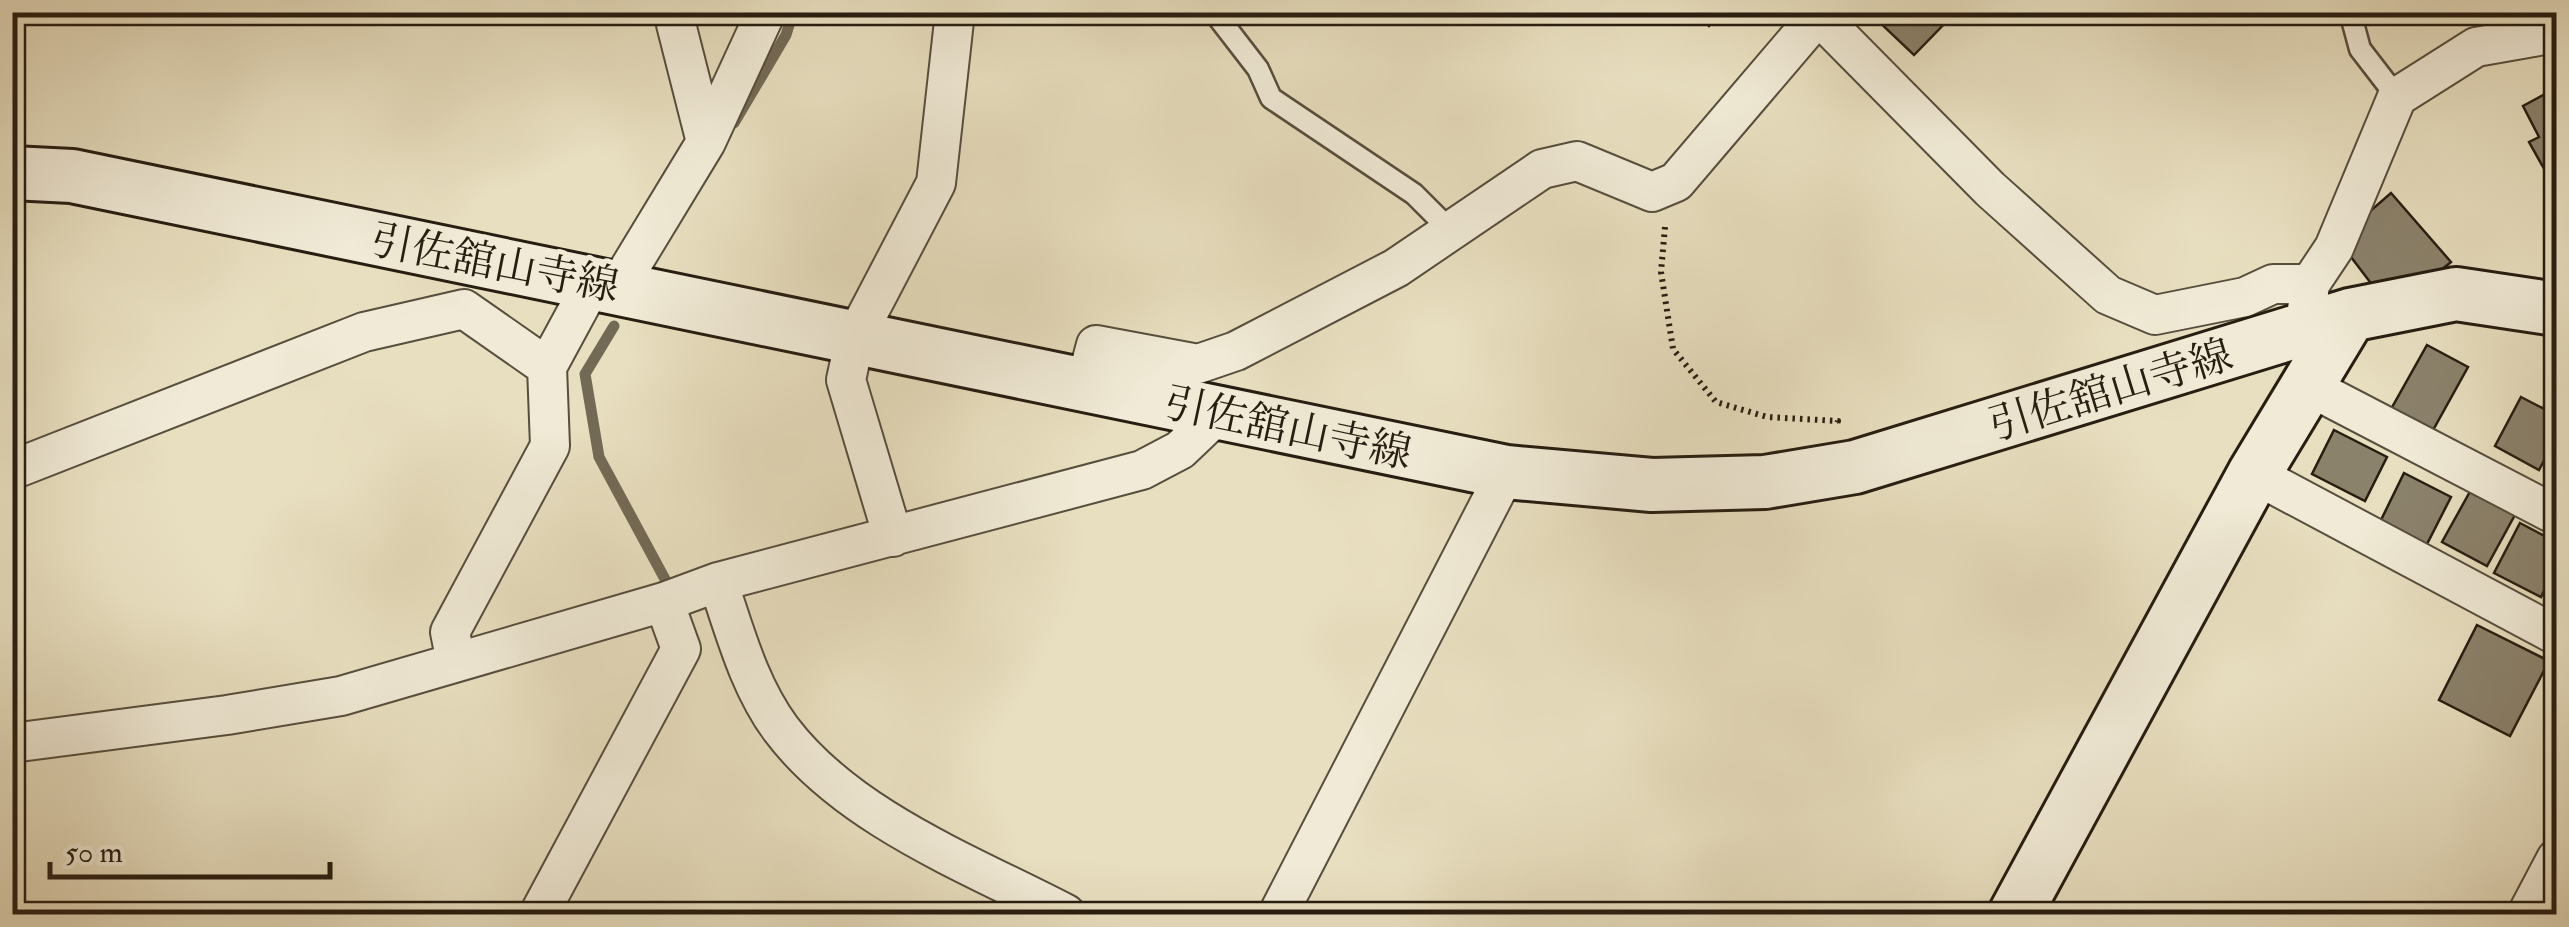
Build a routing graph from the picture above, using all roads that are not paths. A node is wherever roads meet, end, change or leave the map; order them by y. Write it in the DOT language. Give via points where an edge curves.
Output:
graph roads {
  1 [pos="679,12"];
  2 [pos="766,12"];
  3 [pos="955,12"];
  4 [pos="1214,12"];
  5 [pos="2350,12"];
  6 [pos="1818,13"];
  7 [pos="2556,33"];
  8 [pos="2396,97"];
  9 [pos="706,142"];
  10 [pos="12,173"];
  11 [pos="1452,231"];
  12 [pos="606,284"];
  13 [pos="2556,308"];
  14 [pos="2322,309"];
  15 [pos="855,338"];
  16 [pos="546,367"];
  17 [pos="1085,386"];
  18 [pos="2308,386"];
  19 [pos="1220,412"];
  20 [pos="12,470"];
  21 [pos="1506,472"];
  22 [pos="2254,474"];
  23 [pos="2556,515"];
  24 [pos="893,537"];
  25 [pos="718,582"];
  26 [pos="664,602"];
  27 [pos="2556,635"];
  28 [pos="456,662"];
  29 [pos="12,743"];
  30 [pos="2556,859"];
  31 [pos="539,914"];
  32 [pos="1066,914"];
  33 [pos="1278,914"];
  34 [pos="2015,914"];
  35 [pos="2527,914"];
  1 -- 9 [label="street" via="676,24"];
  2 -- 9 [label="street"];
  3 -- 15 [label="street" via="936,183"];
  4 -- 11 [label="lane" via="1258,69 1271,98 1414,194"];
  5 -- 8 [label="lane" via="2360,49"];
  6 -- 11 [label="street" via="1676,182 1652,192 1577,162 1542,169"];
  6 -- 14 [label="street" via="1990,189 2108,294 2155,315 2273,284"];
  7 -- 8 [label="street" via="2476,47"];
  8 -- 14 [label="street" via="2334,248"];
  9 -- 12 [label="street"];
  10 -- 12 [label="main road, 引佐舘山寺線" via="72,176"];
  11 -- 17 [label="street" via="1396,268 1198,364 1096,345"];
  12 -- 15 [label="main road, 引佐舘山寺線"];
  12 -- 16 [label="street"];
  13 -- 14 [label="main road, 引佐舘山寺線" via="2456,294"];
  14 -- 18 [label="main road"];
  14 -- 21 [label="main road, 引佐舘山寺線" via="1855,467 1698,485"];
  15 -- 17 [label="main road, 引佐舘山寺線"];
  15 -- 24 [label="street" via="846,380"];
  16 -- 20 [label="street" via="464,309 364,332"];
  16 -- 28 [label="street" via="550,446 450,632"];
  17 -- 19 [label="main road, 引佐舘山寺線"];
  18 -- 22 [label="main road"];
  18 -- 23 [label="street"];
  19 -- 21 [label="main road, 引佐舘山寺線"];
  19 -- 24 [label="street" via="1180,450 1142,470"];
  21 -- 33 [label="street"];
  22 -- 27 [label="street"];
  22 -- 34 [label="main road"];
  24 -- 25 [label="street"];
  25 -- 26 [label="street"];
  25 -- 32 [label="street" via="750,677 780,728 814,766 862,806"];
  26 -- 28 [label="street"];
  26 -- 31 [label="street" via="680,650"];
  28 -- 29 [label="street" via="341,696"];
  30 -- 35 [label="street"];
}
